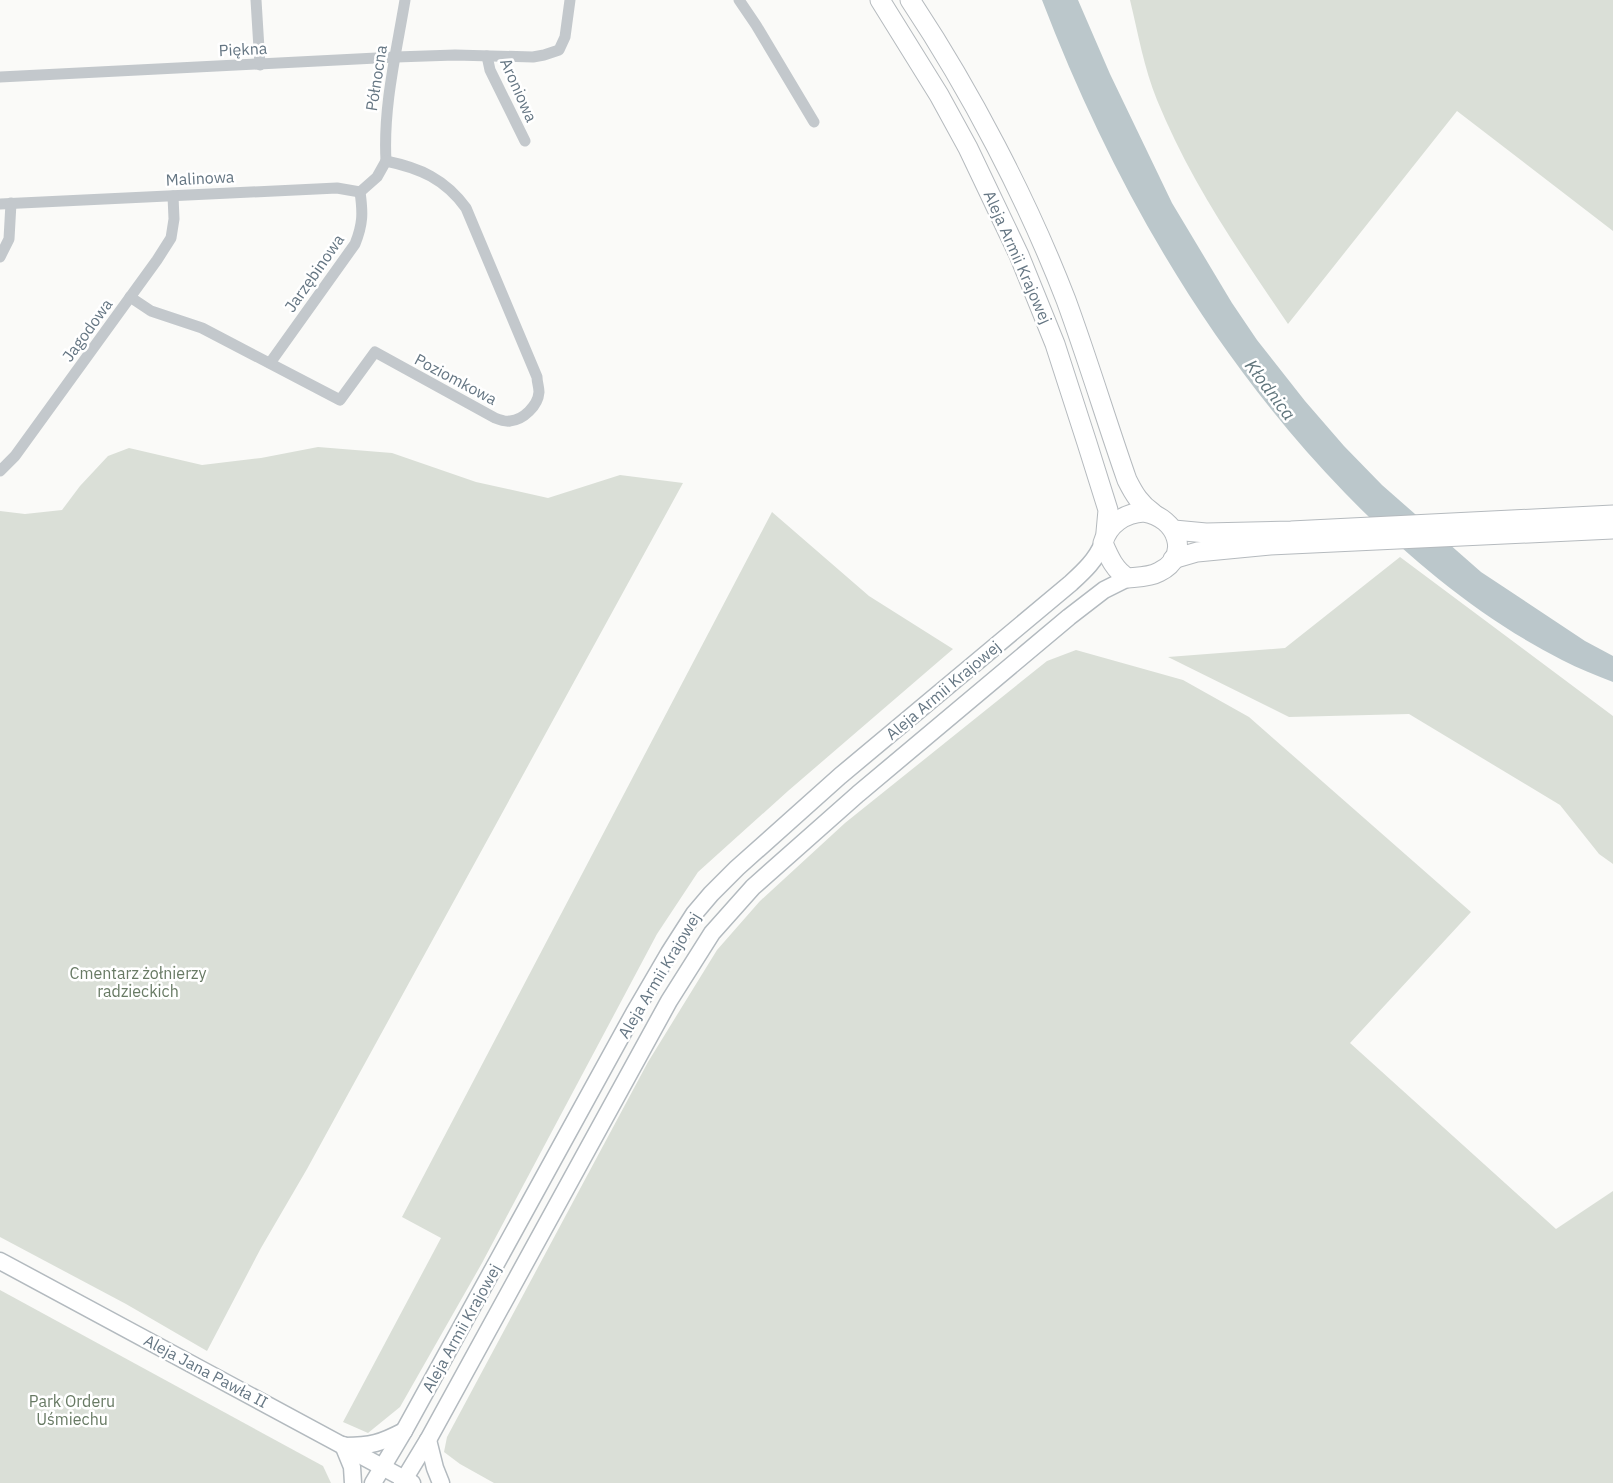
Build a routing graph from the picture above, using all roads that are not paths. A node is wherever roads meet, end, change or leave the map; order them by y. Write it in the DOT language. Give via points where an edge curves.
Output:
graph roads {
  1 [pos="256,0"];
  2 [pos="405,0"];
  3 [pos="570,0"];
  4 [pos="738,0"];
  5 [pos="880,0"];
  6 [pos="910,0"];
  7 [pos="487,56"];
  8 [pos="396,57"];
  9 [pos="260,65"];
  10 [pos="0,77"];
  11 [pos="814,122"];
  12 [pos="524,141"];
  13 [pos="386,161"];
  14 [pos="360,192"];
  15 [pos="173,196"];
  16 [pos="6,203"];
  17 [pos="0,257"];
  18 [pos="130,298"];
  19 [pos="270,363"];
  20 [pos="0,471"];
  21 [pos="1153,513"];
  22 [pos="1613,515"];
  23 [pos="1502,527"];
  24 [pos="1613,529"];
  25 [pos="1174,530"];
  26 [pos="1316,537"];
  27 [pos="1105,538"];
  28 [pos="1173,559"];
  29 [pos="1128,578"];
  30 [pos="0,1261"];
  31 [pos="404,1431"];
  32 [pos="428,1440"];
  33 [pos="343,1446"];
  34 [pos="383,1467"];
  35 [pos="406,1482"];
  36 [pos="353,1483"];
  37 [pos="373,1483"];
  38 [pos="441,1483"];
  1 -- 9 [label="street"];
  2 -- 8 [label="street, Północna"];
  3 -- 7 [label="street, Aroniowa" via="565,37 559,50 533,56"];
  4 -- 11 [label="street"];
  5 -- 27 [label="main road, Aleja Armii Krajowej" via="964,140 1022,263 1055,344 1099,480 1108,510"];
  6 -- 21 [label="main road, Aleja Armii Krajowej" via="984,125 1017,190 1065,299 1127,480 1135,496"];
  7 -- 8 [label="street, Piękna"];
  7 -- 12 [label="street, Aroniowa" via="490,70"];
  8 -- 9 [label="street, Piękna"];
  8 -- 13 [label="street, Północna" via="387,106"];
  9 -- 10 [label="street, Piękna"];
  13 -- 14 [label="street" via="377,177"];
  13 -- 19 [label="street, Poziomkowa" via="412,166 433,177 455,193 466,208 537,377 539,394 534,404 528,412 507,422 375,352 340,400"];
  14 -- 15 [label="street, Malinowa" via="336,188"];
  14 -- 19 [label="street, Jarzębinowa" via="363,214 355,244"];
  15 -- 16 [label="street, Malinowa"];
  15 -- 18 [label="street, Jagodowa" via="171,238"];
  16 -- 17 [label="street" via="10,239"];
  18 -- 19 [label="street, Poziomkowa" via="151,311 202,328"];
  18 -- 20 [label="street, Jagodowa" via="15,456"];
  21 -- 25 [label="main road" via="1167,521"];
  21 -- 27 [label="main road" via="1140,512 1119,520"];
  22 -- 23 [label="main road"];
  23 -- 24 [label="main road"];
  23 -- 26 [label="main road"];
  25 -- 26 [label="main road"];
  25 -- 28 [label="main road" via="1177,540"];
  26 -- 28 [label="main road" via="1212,550"];
  27 -- 29 [label="main road" via="1113,564"];
  27 -- 31 [label="main road, Aleja Armii Krajowej" via="1088,568 784,825 730,874 694,914 634,1013"];
  28 -- 29 [label="main road" via="1158,573"];
  29 -- 32 [label="main road, Aleja Armii Krajowej" via="1104,590 1062,623 799,845 726,915 669,1001"];
  30 -- 33 [label="main road, Aleja Jana Pawła II"];
  31 -- 33 [label="main road" via="378,1444"];
  31 -- 34 [label="main road, Aleja Armii Krajowej"];
  32 -- 35 [label="main road, Aleja Armii Krajowej"];
  32 -- 38 [label="main road"];
  33 -- 34 [label="main road, Aleja Jana Pawła II"];
  33 -- 36 [label="main road" via="352,1467"];
  34 -- 35 [label="main road, Aleja Jana Pawła II"];
  34 -- 37 [label="main road, Aleja Armii Krajowej"];
}
